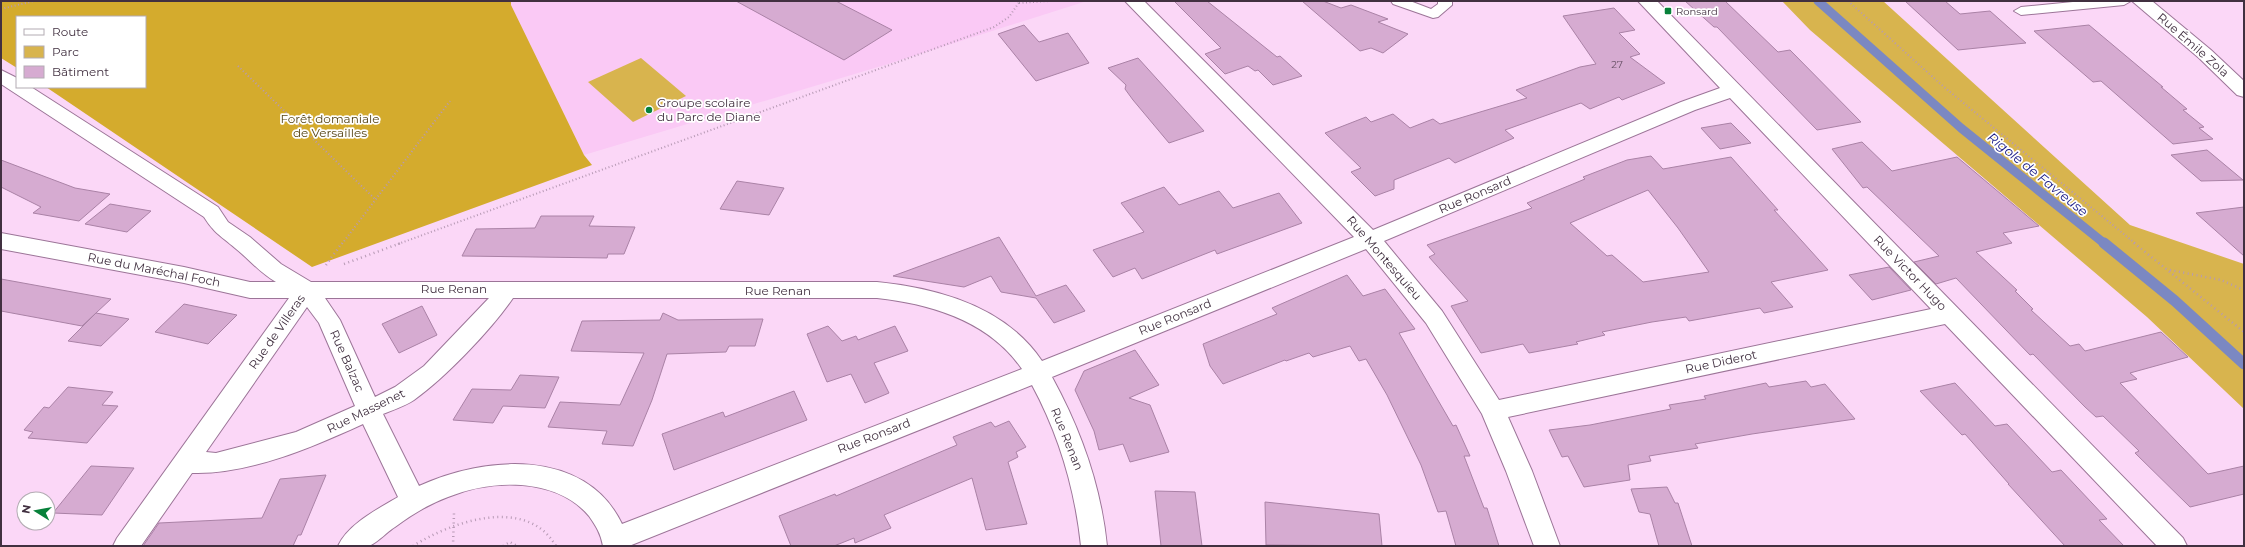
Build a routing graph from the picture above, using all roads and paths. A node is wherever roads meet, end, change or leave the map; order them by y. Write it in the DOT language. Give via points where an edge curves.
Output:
graph roads {
  1 [pos="34,1"];
  2 [pos="1049,1"];
  3 [pos="1134,1"];
  4 [pos="1398,1"];
  5 [pos="1445,1"];
  6 [pos="1647,1"];
  7 [pos="1848,1"];
  8 [pos="2124,1"];
  9 [pos="2141,1"];
  10 [pos="1020,2"];
  11 [pos="1,9"];
  12 [pos="2021,11"];
  13 [pos="238,66"];
  14 [pos="1,76"];
  15 [pos="16,86"];
  16 [pos="20,88"];
  17 [pos="1733,90"];
  18 [pos="2244,91"];
  19 [pos="450,101"];
  20 [pos="376,200"];
  21 [pos="1368,239"];
  22 [pos="1,241"];
  23 [pos="343,264"];
  24 [pos="273,270"];
  25 [pos="2169,270"];
  26 [pos="507,289"];
  27 [pos="250,290"];
  28 [pos="307,290"];
  29 [pos="2244,290"];
  30 [pos="1950,314"];
  31 [pos="2244,332"];
  32 [pos="1037,372"];
  33 [pos="369,411"];
  34 [pos="1493,411"];
  35 [pos="186,462"];
  36 [pos="413,501"];
  37 [pos="615,542"];
  38 [pos="126,546"];
  39 [pos="351,546"];
  40 [pos="413,546"];
  41 [pos="503,546"];
  42 [pos="517,546"];
  43 [pos="556,546"];
  44 [pos="1094,546"];
  45 [pos="1547,546"];
  46 [pos="2174,546"];
  1 -- 11 [label="path"];
  2 -- 10 [label="path"];
  3 -- 21 [label="street, Rue Montesquieu"];
  4 -- 5 [label="lane" via="1433,14 1445,5"];
  6 -- 17 [label="street, Rue Victor Hugo"];
  7 -- 25 [label="path" via="1888,39 1976,114"];
  8 -- 12 [label="lane"];
  9 -- 18 [label="street, Rue Émile Zola" via="2205,54"];
  10 -- 23 [label="path" via="1009,17 994,27"];
  13 -- 20 [label="path"];
  14 -- 15 [label="street, Rue de Villeras"];
  16 -- 24 [label="street, Rue de Villeras" via="211,212 221,227"];
  17 -- 21 [label="street, Rue Ronsard" via="1688,106"];
  17 -- 30 [label="street, Rue Victor Hugo"];
  19 -- 20 [label="path"];
  20 -- 28 [label="path"];
  21 -- 32 [label="street, Rue Ronsard"];
  21 -- 34 [label="street, Rue Montesquieu" via="1434,317"];
  22 -- 27 [label="street, Rue du Maréchal Foch" via="184,274"];
  24 -- 27 [label="street"];
  24 -- 28 [label="street, Rue de Villeras"];
  25 -- 29 [label="path" via="2221,280"];
  25 -- 31 [label="path"];
  26 -- 28 [label="street, Rue Renan"];
  26 -- 32 [label="street, Rue Renan" via="899,292 936,299 975,316 1013,341"];
  26 -- 33 [label="street, Rue Massenet" via="494,308 432,372 404,394"];
  27 -- 28 [label="street, Rue du Maréchal Foch"];
  28 -- 33 [label="street, Rue Balzac" via="329,320"];
  28 -- 35 [label="street, Rue de Villeras"];
  30 -- 34 [label="street, Rue Diderot"];
  30 -- 46 [label="street, Rue Victor Hugo"];
  32 -- 37 [label="street, Rue Ronsard"];
  32 -- 44 [label="street, Rue Renan" via="1063,422 1078,460"];
  33 -- 35 [label="street, Rue Massenet" via="301,441 258,454 216,463"];
  33 -- 36 [label="street, Rue Balzac"];
  34 -- 45 [label="street, Rue Montesquieu"];
  35 -- 38 [label="street, Rue de Villeras"];
  36 -- 37 [label="street" via="454,483 491,475 527,474 558,480 584,494 603,514"];
  36 -- 39 [label="street" via="372,527"];
  40 -- 43 [label="path" via="453,525 491,517 512,518 536,526 553,540"];
  41 -- 42 [label="path" via="510,542"];
}
